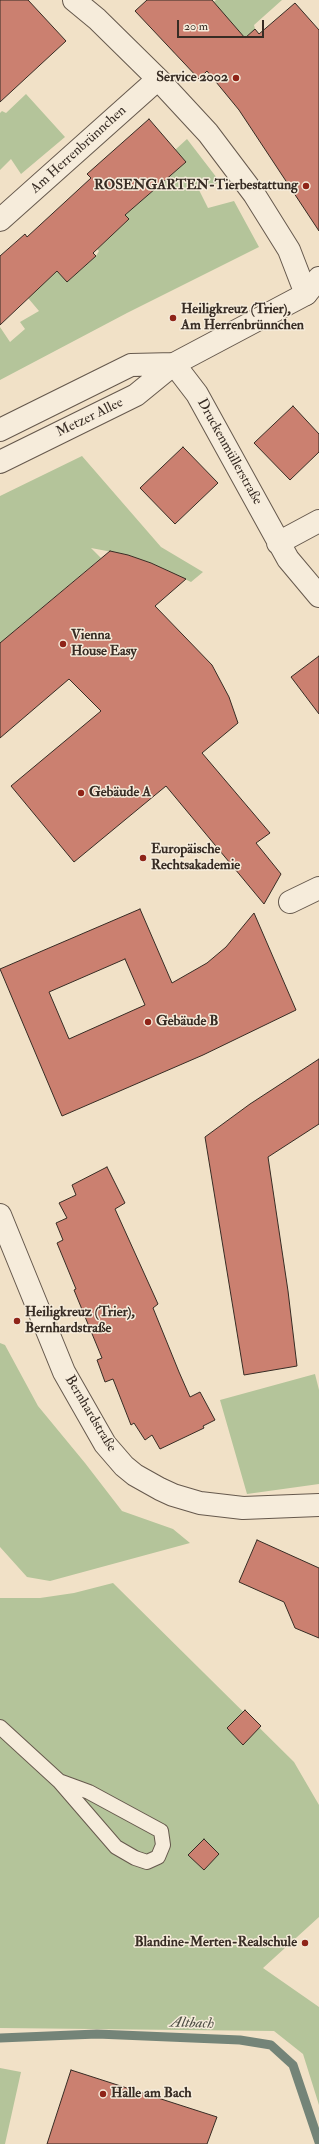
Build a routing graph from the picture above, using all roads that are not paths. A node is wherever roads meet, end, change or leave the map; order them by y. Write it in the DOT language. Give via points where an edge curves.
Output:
graph roads {
  1 [pos="74,0"];
  2 [pos="158,79"];
  3 [pos="0,220"];
  4 [pos="315,288"];
  5 [pos="174,364"];
  6 [pos="0,430"];
  7 [pos="0,462"];
  8 [pos="319,521"];
  9 [pos="278,543"];
  10 [pos="319,596"];
  11 [pos="319,888"];
  12 [pos="290,902"];
  13 [pos="0,1215"];
  14 [pos="319,1505"];
  15 [pos="0,1727"];
  16 [pos="59,1781"];
  1 -- 2 [label="street"];
  2 -- 3 [label="street, Am Herrenbrünnchen"];
  2 -- 4 [label="street" via="208,133 254,194"];
  4 -- 5 [label="street, Metzer Allee"];
  5 -- 6 [label="street, Metzer Allee" via="131,365"];
  5 -- 7 [label="street, Metzer Allee" via="136,395"];
  5 -- 9 [label="street, Druckenmüllerstraße" via="198,394"];
  8 -- 9 [label="street"];
  9 -- 10 [label="street, Druckenmüllerstraße"];
  11 -- 12 [label="street"];
  13 -- 14 [label="street, Bernhardstraße" via="64,1372 102,1438 124,1466 154,1486 173,1495 200,1502 243,1508"];
  15 -- 16 [label="lane"];
  16 -- 16 [label="lane" via="116,1846 147,1862 158,1857 164,1845 161,1831 89,1792"];
}
